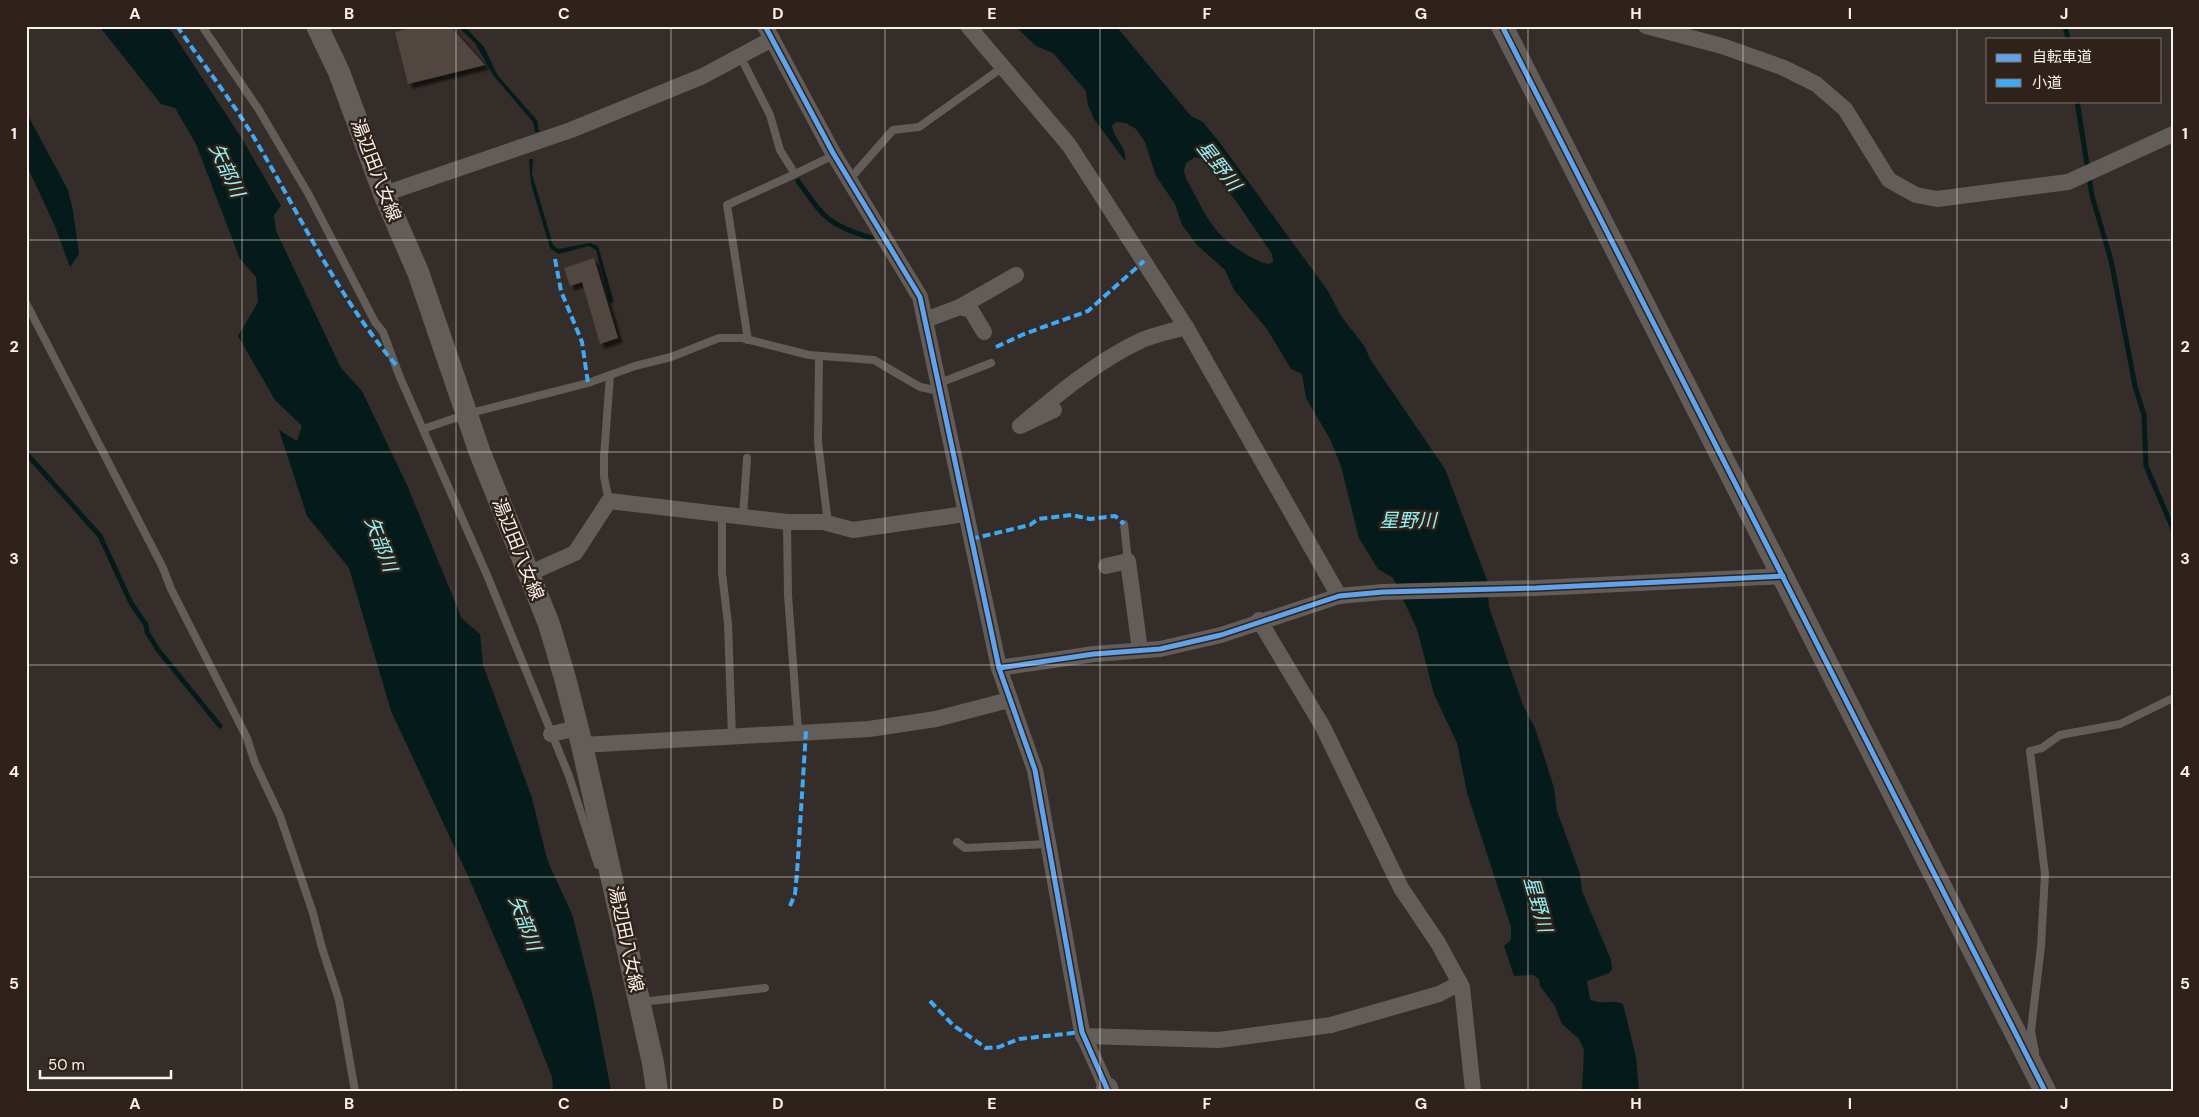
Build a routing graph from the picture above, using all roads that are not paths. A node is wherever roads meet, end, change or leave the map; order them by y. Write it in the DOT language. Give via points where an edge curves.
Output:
graph roads {
  1 [pos="202,26"];
  2 [pos="317,26"];
  3 [pos="968,26"];
  4 [pos="1502,26"];
  5 [pos="1646,26"];
  6 [pos="769,32"];
  7 [pos="740,56"];
  8 [pos="1003,67"];
  9 [pos="2173,134"];
  10 [pos="834,155"];
  11 [pos="795,174"];
  12 [pos="849,180"];
  13 [pos="384,194"];
  14 [pos="1016,275"];
  15 [pos="26,303"];
  16 [pos="960,307"];
  17 [pos="924,320"];
  18 [pos="1186,327"];
  19 [pos="984,332"];
  20 [pos="748,340"];
  21 [pos="819,356"];
  22 [pos="991,363"];
  23 [pos="610,375"];
  24 [pos="938,387"];
  25 [pos="1054,410"];
  26 [pos="467,414"];
  27 [pos="423,429"];
  28 [pos="747,458"];
  29 [pos="609,501"];
  30 [pos="722,514"];
  31 [pos="965,514"];
  32 [pos="743,517"];
  33 [pos="786,522"];
  34 [pos="828,524"];
  35 [pos="1124,524"];
  36 [pos="1128,561"];
  37 [pos="1106,566"];
  38 [pos="528,574"];
  39 [pos="1783,576"];
  40 [pos="1339,596"];
  41 [pos="1259,620"];
  42 [pos="1140,650"];
  43 [pos="999,668"];
  44 [pos="2173,698"];
  45 [pos="1009,700"];
  46 [pos="798,731"];
  47 [pos="552,734"];
  48 [pos="732,735"];
  49 [pos="580,736"];
  50 [pos="957,842"];
  51 [pos="1048,844"];
  52 [pos="623,927"];
  53 [pos="1460,984"];
  54 [pos="765,988"];
  55 [pos="640,1002"];
  56 [pos="1083,1036"];
  57 [pos="2040,1087"];
  58 [pos="1107,1090"];
  59 [pos="355,1091"];
  60 [pos="658,1091"];
  61 [pos="1473,1091"];
  1 -- 27 [label="lane" via="260,110 309,195 383,332"];
  2 -- 13 [label="street, 湯辺田八女線" via="339,72"];
  3 -- 8 [label="street"];
  4 -- 39 [label="street"];
  5 -- 9 [label="street" via="1722,46 1784,68 1816,84 1845,109 1889,180 1916,195 1937,199 2068,182"];
  6 -- 7 [label="street"];
  6 -- 10 [label="street"];
  7 -- 11 [label="lane" via="770,115 780,150"];
  7 -- 13 [label="street" via="703,76 571,130"];
  8 -- 12 [label="lane" via="919,127 893,130"];
  8 -- 18 [label="street" via="1069,145"];
  10 -- 11 [label="lane"];
  10 -- 12 [label="street"];
  11 -- 20 [label="lane" via="727,205"];
  12 -- 17 [label="street" via="920,297"];
  13 -- 26 [label="street, 湯辺田八女線" via="418,272"];
  14 -- 16 [label="street"];
  15 -- 59 [label="lane" via="163,568 247,738 280,816 339,1000"];
  16 -- 17 [label="street"];
  16 -- 19 [label="street" via="971,310"];
  17 -- 24 [label="street"];
  18 -- 25 [label="street" via="1143,340 1106,359 1020,426"];
  18 -- 40 [label="street"];
  20 -- 21 [label="lane"];
  20 -- 23 [label="lane" via="719,338 670,358"];
  21 -- 24 [label="lane" via="874,360 920,387"];
  21 -- 34 [label="lane" via="818,442"];
  22 -- 24 [label="lane"];
  23 -- 26 [label="lane"];
  23 -- 29 [label="lane" via="604,457"];
  24 -- 31 [label="street"];
  26 -- 27 [label="lane"];
  26 -- 38 [label="street, 湯辺田八女線"];
  27 -- 47 [label="lane"];
  28 -- 32 [label="lane"];
  29 -- 30 [label="street"];
  29 -- 38 [label="street" via="575,553"];
  30 -- 32 [label="street"];
  30 -- 48 [label="lane" via="722,573 728,624"];
  31 -- 34 [label="street" via="853,530"];
  31 -- 43 [label="street"];
  32 -- 33 [label="street"];
  33 -- 34 [label="street"];
  33 -- 46 [label="lane"];
  35 -- 36 [label="lane"];
  36 -- 37 [label="street"];
  36 -- 42 [label="street"];
  38 -- 49 [label="street, 湯辺田八女線" via="551,633"];
  39 -- 40 [label="street"];
  39 -- 57 [label="street"];
  40 -- 41 [label="street"];
  41 -- 42 [label="street" via="1221,635 1160,649"];
  41 -- 53 [label="street" via="1323,727 1401,888 1438,943"];
  42 -- 43 [label="street"];
  43 -- 45 [label="street"];
  44 -- 57 [label="lane" via="2120,724 2060,735 2042,748 2030,751 2044,874 2041,946 2031,1031"];
  45 -- 46 [label="street" via="936,719 869,729"];
  45 -- 51 [label="street" via="1035,770"];
  46 -- 48 [label="street"];
  47 -- 49 [label="street"];
  47 -- 52 [label="lane"];
  48 -- 49 [label="street"];
  49 -- 52 [label="street, 湯辺田八女線"];
  50 -- 51 [label="lane" via="965,848"];
  51 -- 56 [label="street"];
  52 -- 55 [label="street, 湯辺田八女線"];
  53 -- 56 [label="street" via="1439,994 1331,1025 1219,1040"];
  53 -- 61 [label="street"];
  54 -- 55 [label="lane"];
  55 -- 60 [label="street, 湯辺田八女線"];
  56 -- 58 [label="street"];
}
